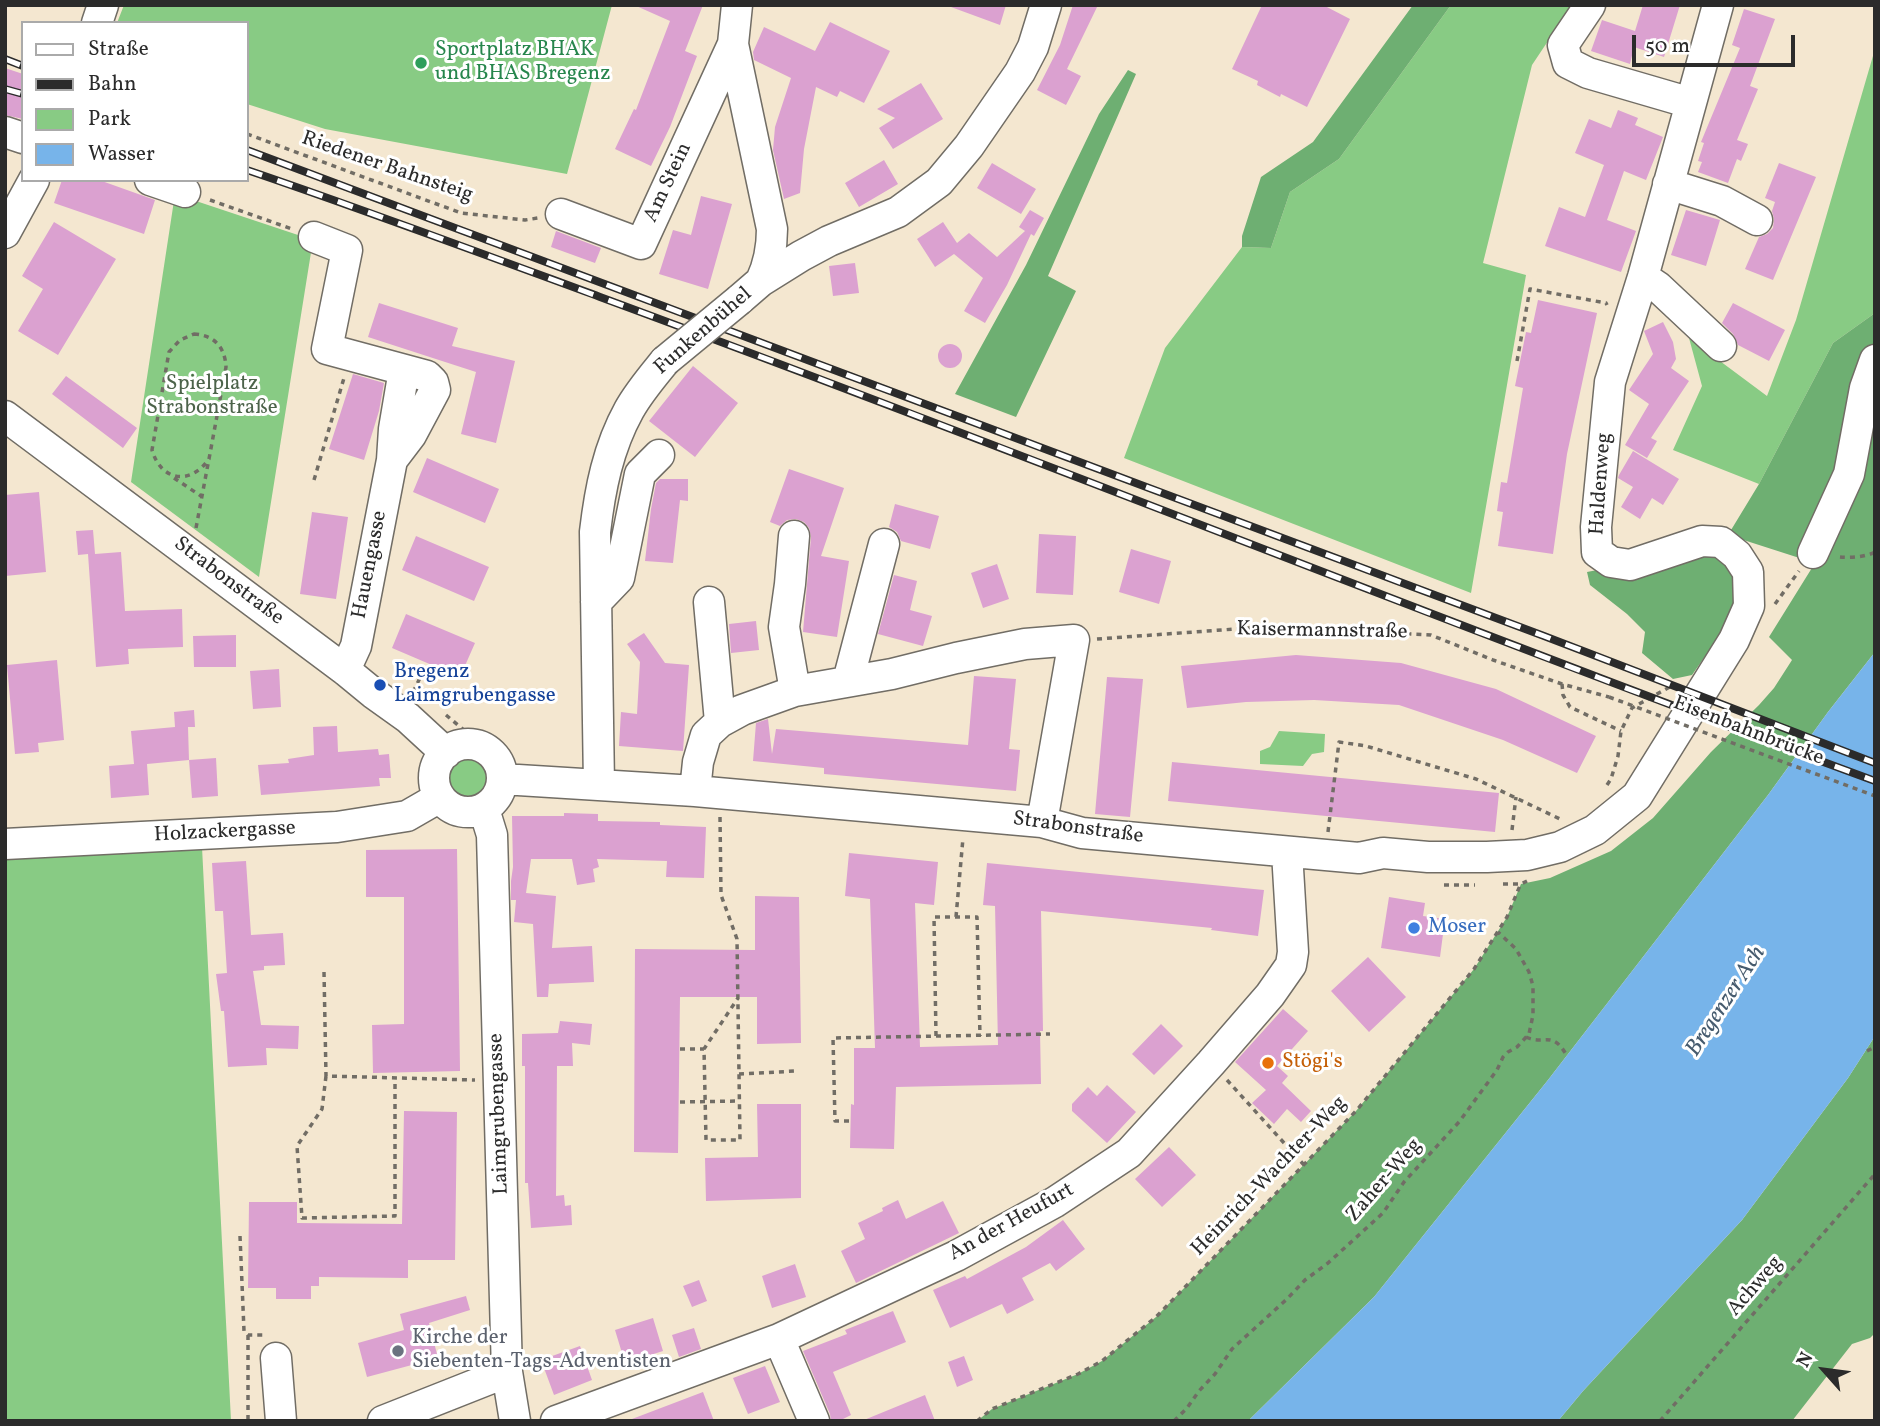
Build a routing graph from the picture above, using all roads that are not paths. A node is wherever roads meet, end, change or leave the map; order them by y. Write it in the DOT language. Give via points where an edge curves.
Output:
graph roads {
  1 [pos="737,5"];
  2 [pos="1046,5"];
  3 [pos="1590,5"];
  4 [pos="1718,5"];
  5 [pos="733,44"];
  6 [pos="1691,103"];
  7 [pos="33,182"];
  8 [pos="156,182"];
  9 [pos="1668,184"];
  10 [pos="184,192"];
  11 [pos="561,215"];
  12 [pos="1757,220"];
  13 [pos="5,233"];
  14 [pos="314,237"];
  15 [pos="1643,277"];
  16 [pos="750,290"];
  17 [pos="1721,346"];
  18 [pos="1875,360"];
  19 [pos="5,416"];
  20 [pos="659,455"];
  21 [pos="794,536"];
  22 [pos="884,544"];
  23 [pos="1813,553"];
  24 [pos="709,601"];
  25 [pos="596,602"];
  26 [pos="345,670"];
  27 [pos="848,681"];
  28 [pos="795,691"];
  29 [pos="720,722"];
  30 [pos="446,753"];
  31 [pos="502,779"];
  32 [pos="599,785"];
  33 [pos="708,792"];
  34 [pos="1637,796"];
  35 [pos="440,797"];
  36 [pos="484,808"];
  37 [pos="1042,822"];
  38 [pos="5,844"];
  39 [pos="1287,852"];
  40 [pos="779,1339"];
  41 [pos="276,1358"];
  42 [pos="507,1372"];
  43 [pos="281,1421"];
  44 [pos="383,1421"];
  45 [pos="515,1421"];
  46 [pos="556,1421"];
  47 [pos="814,1421"];
  1 -- 5 [label="street, Am Stein"];
  2 -- 16 [label="street, Funkenbühel" via="1020,72 939,182 898,212 829,241"];
  3 -- 6 [label="street" via="1563,45 1569,63 1588,73"];
  4 -- 6 [label="street, Haldenweg"];
  5 -- 11 [label="street, Am Stein" via="641,244"];
  5 -- 16 [label="street, Am Stein" via="772,229 769,263"];
  6 -- 9 [label="street, Haldenweg"];
  7 -- 13 [label="street"];
  8 -- 10 [label="street"];
  9 -- 12 [label="street" via="1722,201"];
  9 -- 15 [label="street, Haldenweg"];
  14 -- 26 [label="street, Hauengasse" via="347,250 327,349 404,370 393,460 356,646"];
  15 -- 17 [label="street"];
  15 -- 34 [label="street, Haldenweg" via="1610,382 1597,552 1611,562 1630,565 1702,541 1721,542 1748,572 1749,606 1734,640"];
  16 -- 25 [label="street, Funkenbühel, bridge" via="665,361 629,411 606,465 599,500"];
  18 -- 23 [label="street" via="1865,388 1849,474"];
  19 -- 26 [label="street, Strabonstraße"];
  20 -- 25 [label="street" via="640,474 619,578"];
  21 -- 28 [label="street" via="784,627"];
  22 -- 27 [label="street"];
  24 -- 29 [label="street"];
  25 -- 32 [label="street, Funkenbühel"];
  26 -- 30 [label="street, Strabonstraße"];
  27 -- 28 [label="street"];
  27 -- 37 [label="street" via="1024,644 1074,640"];
  28 -- 29 [label="street"];
  29 -- 33 [label="street" via="706,735 698,762"];
  30 -- 31 [label="street" via="465,744 485,748 498,762"];
  30 -- 35 [label="street" via="436,769"];
  31 -- 32 [label="street, Strabonstraße"];
  31 -- 36 [label="street" via="497,797"];
  32 -- 33 [label="street, Strabonstraße"];
  33 -- 37 [label="street, Strabonstraße"];
  34 -- 39 [label="street, Strabonstraße" via="1595,830 1560,847 1527,855 1383,853 1359,858"];
  35 -- 36 [label="street" via="455,810"];
  35 -- 38 [label="street, Holzackergasse" via="407,816 337,827"];
  36 -- 42 [label="street, Laimgrubengasse" via="492,835"];
  37 -- 39 [label="street, Strabonstraße" via="1082,833"];
  39 -- 40 [label="street, An der Heufurt" via="1291,965 1270,995 1129,1153 1055,1202 956,1256"];
  40 -- 46 [label="street, An der Heufurt"];
  40 -- 47 [label="street"];
  41 -- 43 [label="street"];
  42 -- 44 [label="street"];
  42 -- 45 [label="street, Laimgrubengasse"];
}
